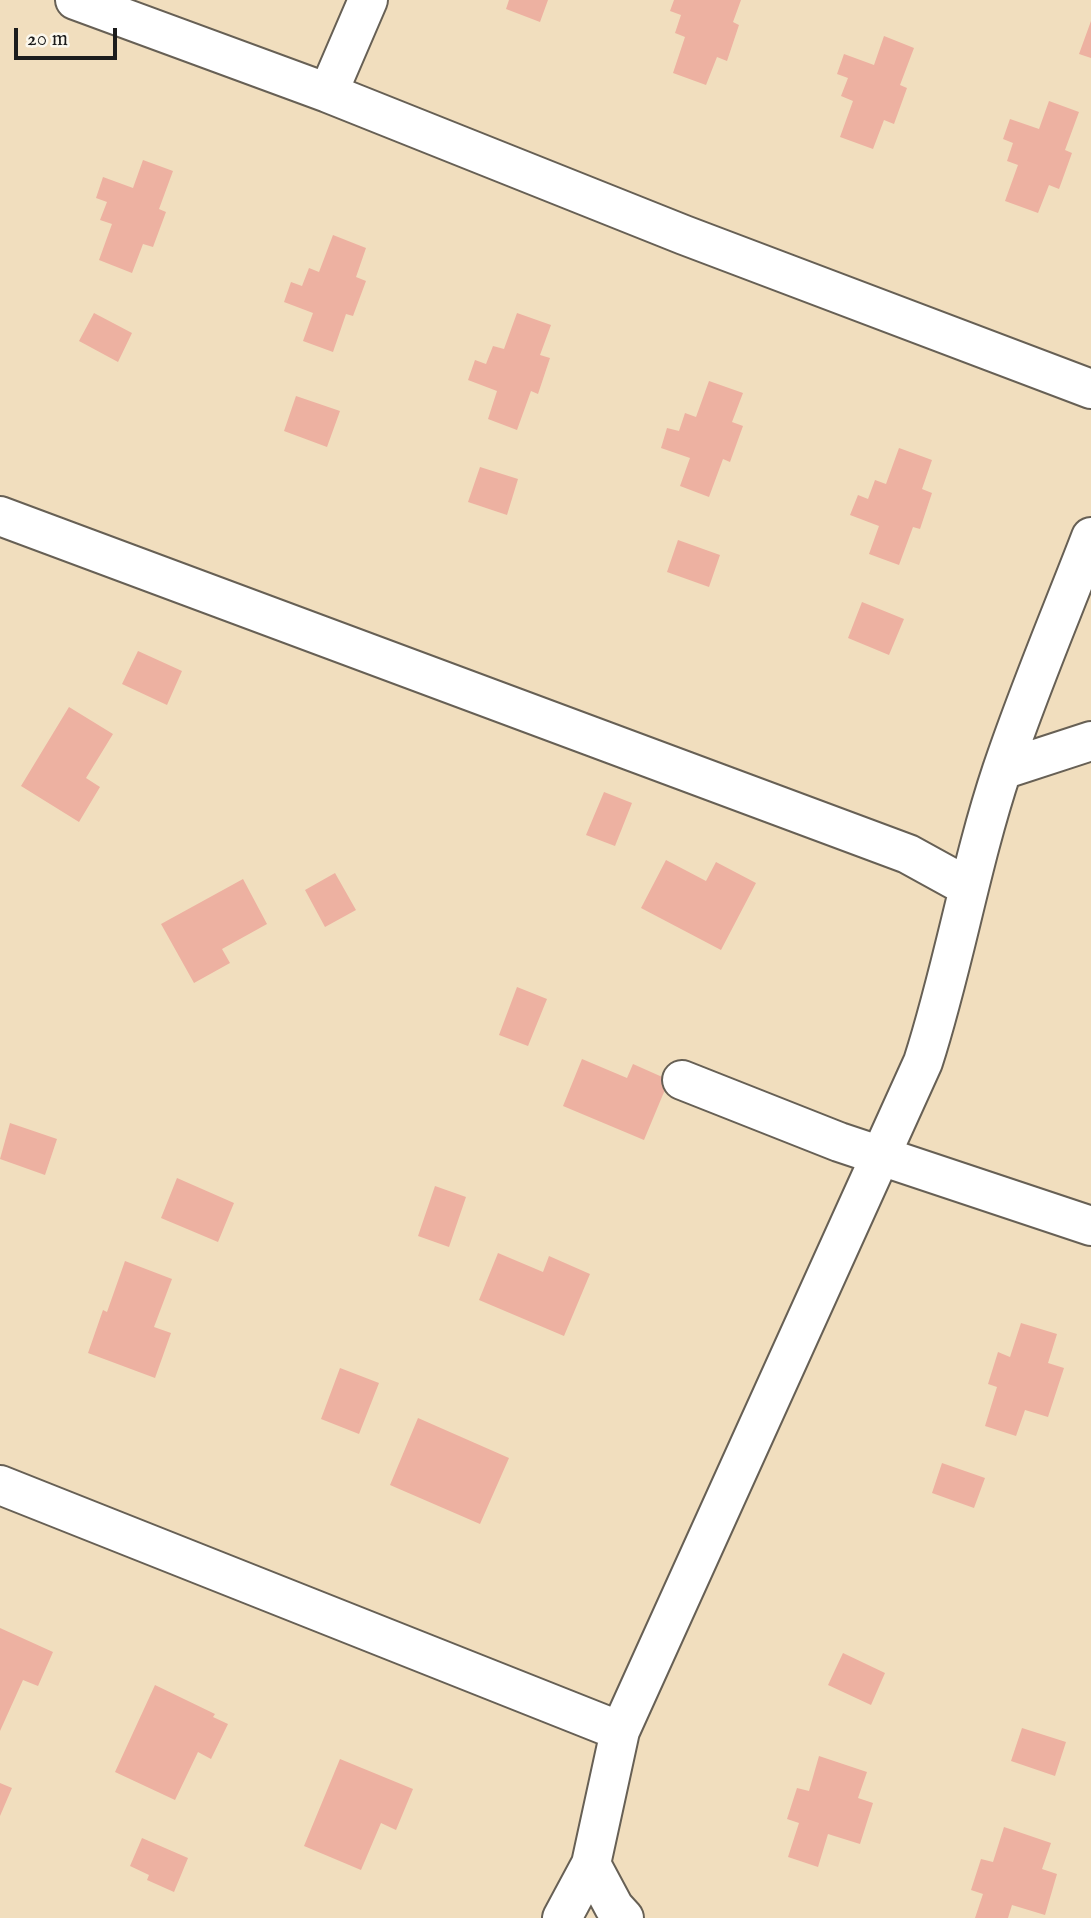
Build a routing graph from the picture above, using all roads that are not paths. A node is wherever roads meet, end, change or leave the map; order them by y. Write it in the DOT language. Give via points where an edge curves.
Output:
graph roads {
  1 [pos="75,0"];
  2 [pos="368,0"];
  3 [pos="328,93"];
  4 [pos="1091,389"];
  5 [pos="0,516"];
  6 [pos="1091,537"];
  7 [pos="1091,741"];
  8 [pos="1002,770"];
  9 [pos="968,887"];
  10 [pos="682,1080"];
  11 [pos="880,1154"];
  12 [pos="1091,1226"];
  13 [pos="0,1485"];
  14 [pos="620,1731"];
  15 [pos="591,1864"];
  16 [pos="562,1918"];
  17 [pos="624,1918"];
  1 -- 3 [label="street"];
  2 -- 3 [label="street"];
  3 -- 4 [label="street" via="684,235"];
  5 -- 9 [label="street" via="908,854"];
  6 -- 8 [label="street"];
  7 -- 8 [label="street"];
  8 -- 9 [label="street"];
  9 -- 11 [label="street" via="923,1062"];
  10 -- 11 [label="street"];
  11 -- 12 [label="street"];
  11 -- 14 [label="street"];
  13 -- 14 [label="street"];
  14 -- 15 [label="street"];
  15 -- 16 [label="street"];
  15 -- 17 [label="street"];
}
